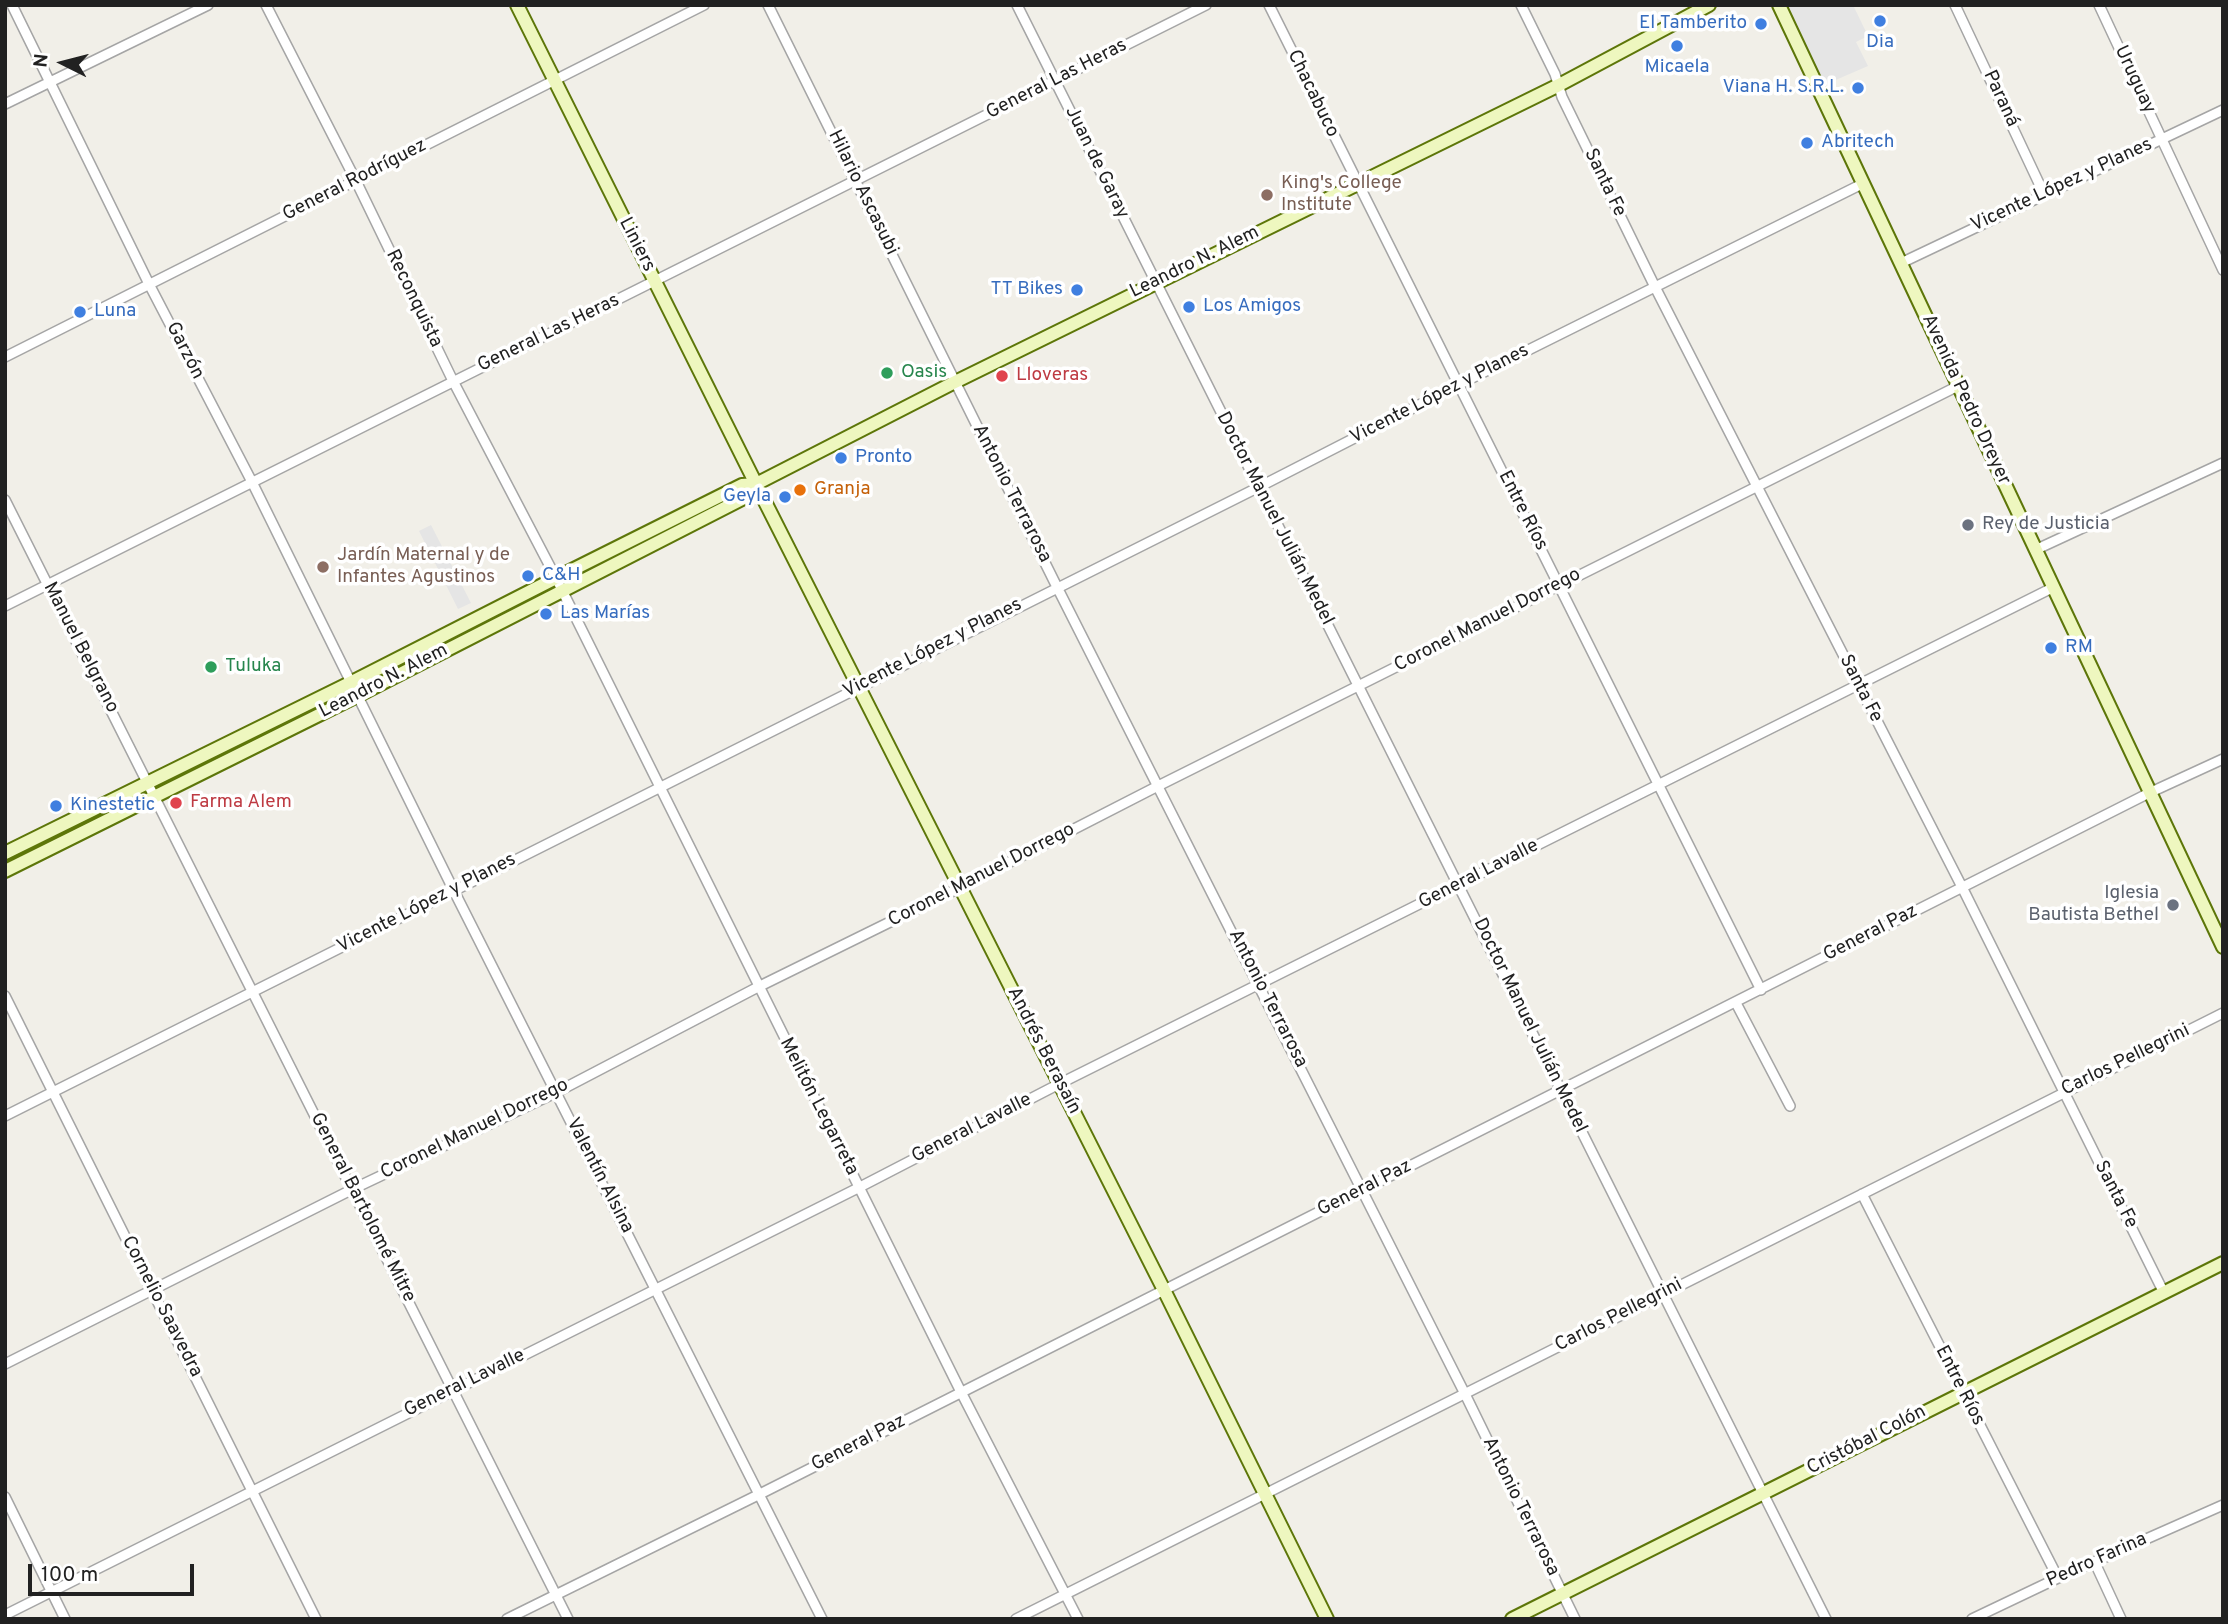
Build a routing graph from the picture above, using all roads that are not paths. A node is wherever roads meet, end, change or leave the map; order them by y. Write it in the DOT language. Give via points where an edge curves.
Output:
graph roads {
  1 [pos="12,5"];
  2 [pos="208,5"];
  3 [pos="266,5"];
  4 [pos="517,5"];
  5 [pos="704,5"];
  6 [pos="768,5"];
  7 [pos="1017,5"];
  8 [pos="1206,5"];
  9 [pos="1269,5"];
  10 [pos="1521,5"];
  11 [pos="1709,5"];
  12 [pos="1779,5"];
  13 [pos="1955,5"];
  14 [pos="2099,5"];
  15 [pos="51,80"];
  16 [pos="554,80"];
  17 [pos="1056,81"];
  18 [pos="1559,85"];
  19 [pos="5,104"];
  20 [pos="2223,110"];
  21 [pos="2162,139"];
  22 [pos="356,181"];
  23 [pos="856,181"];
  24 [pos="1356,183"];
  25 [pos="1862,184"];
  26 [pos="2044,194"];
  27 [pos="1901,263"];
  28 [pos="2223,270"];
  29 [pos="655,282"];
  30 [pos="1155,283"];
  31 [pos="149,284"];
  32 [pos="1655,287"];
  33 [pos="5,357"];
  34 [pos="453,381"];
  35 [pos="955,382"];
  36 [pos="1458,385"];
  37 [pos="1958,386"];
  38 [pos="2223,463"];
  39 [pos="252,482"];
  40 [pos="756,484"];
  41 [pos="1756,486"];
  42 [pos="1257,488"];
  43 [pos="5,500"];
  44 [pos="2035,550"];
  45 [pos="555,578"];
  46 [pos="48,584"];
  47 [pos="1559,586"];
  48 [pos="1057,587"];
  49 [pos="2052,588"];
  50 [pos="561,592"];
  51 [pos="5,606"];
  52 [pos="352,682"];
  53 [pos="1359,686"];
  54 [pos="1858,686"];
  55 [pos="859,687"];
  56 [pos="359,695"];
  57 [pos="2223,759"];
  58 [pos="148,782"];
  59 [pos="1658,785"];
  60 [pos="1158,786"];
  61 [pos="660,787"];
  62 [pos="2149,793"];
  63 [pos="156,796"];
  64 [pos="5,853"];
  65 [pos="5,871"];
  66 [pos="1458,884"];
  67 [pos="961,887"];
  68 [pos="1962,887"];
  69 [pos="454,891"];
  70 [pos="2223,947"];
  71 [pos="1260,985"];
  72 [pos="758,987"];
  73 [pos="1761,990"];
  74 [pos="253,991"];
  75 [pos="5,996"];
  76 [pos="1736,1003"];
  77 [pos="2223,1013"];
  78 [pos="1059,1084"];
  79 [pos="1561,1091"];
  80 [pos="53,1092"];
  81 [pos="557,1092"];
  82 [pos="2063,1092"];
  83 [pos="1790,1106"];
  84 [pos="5,1116"];
  85 [pos="858,1188"];
  86 [pos="353,1189"];
  87 [pos="1363,1190"];
  88 [pos="1862,1194"];
  89 [pos="2223,1263"];
  90 [pos="657,1289"];
  91 [pos="153,1290"];
  92 [pos="1164,1290"];
  93 [pos="1664,1293"];
  94 [pos="2164,1293"];
  95 [pos="5,1364"];
  96 [pos="453,1389"];
  97 [pos="961,1392"];
  98 [pos="1963,1393"];
  99 [pos="1465,1394"];
  100 [pos="253,1490"];
  101 [pos="1264,1492"];
  102 [pos="1764,1493"];
  103 [pos="758,1495"];
  104 [pos="5,1497"];
  105 [pos="2223,1504"];
  106 [pos="2095,1563"];
  107 [pos="2058,1578"];
  108 [pos="51,1592"];
  109 [pos="556,1594"];
  110 [pos="1066,1594"];
  111 [pos="1563,1594"];
  112 [pos="5,1615"];
  113 [pos="65,1619"];
  114 [pos="316,1619"];
  115 [pos="507,1619"];
  116 [pos="568,1619"];
  117 [pos="822,1619"];
  118 [pos="1016,1619"];
  119 [pos="1079,1619"];
  120 [pos="1327,1619"];
  121 [pos="1512,1619"];
  122 [pos="1575,1619"];
  123 [pos="1826,1619"];
  124 [pos="1972,1619"];
  125 [pos="2121,1619"];
  1 -- 15 [label="street, Garzón"];
  2 -- 15 [label="street"];
  3 -- 22 [label="street, Reconquista"];
  4 -- 16 [label="main road, Liniers"];
  5 -- 16 [label="street, General Rodríguez"];
  6 -- 23 [label="street, Hilario Ascasubi"];
  7 -- 17 [label="street, Juan de Garay"];
  8 -- 17 [label="street, General Las Heras"];
  9 -- 24 [label="street, Chacabuco"];
  10 -- 18 [label="street, Santa Fe"];
  11 -- 18 [label="main road, Leandro N. Alem"];
  12 -- 25 [label="main road, Avenida Pedro Dreyer"];
  13 -- 26 [label="street, Paraná"];
  14 -- 21 [label="street, Uruguay"];
  15 -- 19 [label="street"];
  15 -- 31 [label="street, Garzón"];
  16 -- 22 [label="street, General Rodríguez"];
  16 -- 29 [label="main road, Liniers"];
  17 -- 23 [label="street, General Las Heras"];
  17 -- 30 [label="street, Juan de Garay"];
  18 -- 24 [label="main road, Leandro N. Alem"];
  18 -- 32 [label="street, Santa Fe"];
  20 -- 21 [label="street, Vicente López y Planes"];
  21 -- 26 [label="street, Vicente López y Planes"];
  21 -- 28 [label="street, Uruguay"];
  22 -- 31 [label="street, General Rodríguez"];
  22 -- 34 [label="street, Reconquista"];
  23 -- 29 [label="street, General Las Heras"];
  23 -- 35 [label="street, Hilario Ascasubi"];
  24 -- 30 [label="main road, Leandro N. Alem"];
  24 -- 36 [label="street, Entre Ríos"];
  25 -- 27 [label="main road, Avenida Pedro Dreyer"];
  25 -- 32 [label="street, Vicente López y Planes"];
  26 -- 27 [label="street, Vicente López y Planes"];
  27 -- 37 [label="main road, Avenida Pedro Dreyer"];
  29 -- 34 [label="street, General Las Heras"];
  29 -- 40 [label="main road, Liniers"];
  30 -- 35 [label="main road, Leandro N. Alem"];
  30 -- 42 [label="street, Doctor Manuel Julián Medel"];
  31 -- 33 [label="street, General Rodríguez"];
  31 -- 39 [label="street, Garzón"];
  32 -- 36 [label="street, Vicente López y Planes"];
  32 -- 41 [label="street, Santa Fe"];
  34 -- 39 [label="street, General Las Heras"];
  34 -- 45 [label="street, Reconquista"];
  35 -- 40 [label="main road, Leandro N. Alem"];
  35 -- 48 [label="street, Antonio Terrarosa"];
  36 -- 42 [label="street, Vicente López y Planes"];
  36 -- 47 [label="street, Entre Ríos"];
  37 -- 41 [label="street, Coronel Manuel Dorrego"];
  37 -- 44 [label="main road, Avenida Pedro Dreyer"];
  38 -- 44 [label="street"];
  39 -- 46 [label="street, General Las Heras"];
  39 -- 52 [label="street, Garzón"];
  40 -- 45 [label="main road, Leandro N. Alem" via="742,485"];
  40 -- 50 [label="main road, Leandro N. Alem" via="748,496"];
  40 -- 55 [label="main road, Andrés Berasaín"];
  41 -- 47 [label="street, Coronel Manuel Dorrego"];
  41 -- 54 [label="street, Santa Fe"];
  42 -- 48 [label="street, Vicente López y Planes"];
  42 -- 53 [label="street, Doctor Manuel Julián Medel"];
  43 -- 46 [label="street, Manuel Belgrano"];
  44 -- 49 [label="main road, Avenida Pedro Dreyer"];
  45 -- 50 [label="street, Reconquista"];
  45 -- 52 [label="main road, Leandro N. Alem"];
  46 -- 51 [label="street, General Las Heras"];
  46 -- 58 [label="street, Manuel Belgrano"];
  47 -- 53 [label="street, Coronel Manuel Dorrego"];
  47 -- 59 [label="street, Entre Ríos"];
  48 -- 55 [label="street, Vicente López y Planes"];
  48 -- 60 [label="street, Antonio Terrarosa"];
  49 -- 54 [label="street, General Lavalle"];
  49 -- 62 [label="main road, Avenida Pedro Dreyer"];
  50 -- 56 [label="main road, Leandro N. Alem"];
  50 -- 61 [label="street, Melitón Legarreta"];
  52 -- 56 [label="street, Garzón"];
  52 -- 58 [label="main road, Leandro N. Alem"];
  53 -- 60 [label="street, Coronel Manuel Dorrego"];
  53 -- 66 [label="street, Doctor Manuel Julián Medel"];
  54 -- 59 [label="street, General Lavalle"];
  54 -- 68 [label="street, Santa Fe"];
  55 -- 61 [label="street, Vicente López y Planes"];
  55 -- 67 [label="main road, Andrés Berasaín"];
  56 -- 63 [label="main road, Leandro N. Alem"];
  56 -- 69 [label="street, Valentín Alsina"];
  57 -- 62 [label="street, General Paz"];
  58 -- 63 [label="street, Manuel Belgrano"];
  58 -- 64 [label="main road, Leandro N. Alem"];
  59 -- 66 [label="street, General Lavalle"];
  59 -- 73 [label="street, Entre Ríos"];
  60 -- 67 [label="street, Coronel Manuel Dorrego"];
  60 -- 71 [label="street, Antonio Terrarosa"];
  61 -- 69 [label="street, Vicente López y Planes"];
  61 -- 72 [label="street, Melitón Legarreta"];
  62 -- 68 [label="street, General Paz"];
  62 -- 70 [label="main road, Avenida Pedro Dreyer"];
  63 -- 65 [label="main road, Leandro N. Alem"];
  63 -- 74 [label="street, General Bartolomé Mitre"];
  66 -- 71 [label="street, General Lavalle"];
  66 -- 79 [label="street, Doctor Manuel Julián Medel"];
  67 -- 72 [label="street, Coronel Manuel Dorrego"];
  67 -- 78 [label="main road, Andrés Berasaín"];
  68 -- 73 [label="street, General Paz"];
  68 -- 82 [label="street, Santa Fe"];
  69 -- 74 [label="street, Vicente López y Planes"];
  69 -- 81 [label="street, Valentín Alsina"];
  71 -- 78 [label="street, General Lavalle"];
  71 -- 87 [label="street, Antonio Terrarosa"];
  72 -- 81 [label="street, Coronel Manuel Dorrego"];
  72 -- 85 [label="street, Melitón Legarreta"];
  73 -- 76 [label="street, General Paz"];
  74 -- 80 [label="street, Vicente López y Planes"];
  74 -- 86 [label="street, General Bartolomé Mitre"];
  75 -- 80 [label="street, Cornelio Saavedra"];
  76 -- 79 [label="street, General Paz"];
  76 -- 83 [label="street"];
  77 -- 82 [label="street, Carlos Pellegrini"];
  78 -- 85 [label="street, General Lavalle"];
  78 -- 92 [label="main road, Andrés Berasaín"];
  79 -- 87 [label="street, General Paz"];
  79 -- 93 [label="street, Doctor Manuel Julián Medel"];
  80 -- 84 [label="street, Vicente López y Planes"];
  80 -- 91 [label="street, Cornelio Saavedra"];
  81 -- 86 [label="street, Coronel Manuel Dorrego"];
  81 -- 90 [label="street, Valentín Alsina"];
  82 -- 88 [label="street, Carlos Pellegrini"];
  82 -- 94 [label="street, Santa Fe"];
  85 -- 90 [label="street, General Lavalle"];
  85 -- 97 [label="street, Melitón Legarreta"];
  86 -- 91 [label="street, Coronel Manuel Dorrego"];
  86 -- 96 [label="street, General Bartolomé Mitre"];
  87 -- 92 [label="street, General Paz"];
  87 -- 99 [label="street, Antonio Terrarosa"];
  88 -- 93 [label="street, Carlos Pellegrini"];
  88 -- 98 [label="street, Entre Ríos"];
  89 -- 94 [label="main road, Cristóbal Colón"];
  90 -- 96 [label="street, General Lavalle"];
  90 -- 103 [label="street, Valentín Alsina"];
  91 -- 95 [label="street, Coronel Manuel Dorrego"];
  91 -- 100 [label="street, Cornelio Saavedra"];
  92 -- 97 [label="street, General Paz"];
  92 -- 101 [label="main road, Andrés Berasaín"];
  93 -- 99 [label="street, Carlos Pellegrini"];
  93 -- 102 [label="street, Doctor Manuel Julián Medel"];
  94 -- 98 [label="main road, Cristóbal Colón"];
  96 -- 100 [label="street, General Lavalle"];
  96 -- 109 [label="street, General Bartolomé Mitre"];
  97 -- 103 [label="street, General Paz"];
  97 -- 110 [label="street, Melitón Legarreta"];
  98 -- 102 [label="main road, Cristóbal Colón"];
  98 -- 107 [label="street, Entre Ríos"];
  99 -- 101 [label="street, Carlos Pellegrini"];
  99 -- 111 [label="street, Antonio Terrarosa"];
  100 -- 108 [label="street, General Lavalle"];
  100 -- 114 [label="street, Cornelio Saavedra"];
  101 -- 110 [label="street, Carlos Pellegrini"];
  101 -- 120 [label="main road, Andrés Berasaín"];
  102 -- 111 [label="main road, Cristóbal Colón"];
  102 -- 123 [label="street, Doctor Manuel Julián Medel"];
  103 -- 109 [label="street, General Paz"];
  103 -- 117 [label="street, Valentín Alsina"];
  104 -- 108 [label="street"];
  105 -- 106 [label="street, Pedro Farina"];
  106 -- 107 [label="street, Pedro Farina"];
  106 -- 125 [label="street"];
  107 -- 124 [label="street, Pedro Farina"];
  108 -- 112 [label="street, General Lavalle"];
  108 -- 113 [label="street"];
  109 -- 115 [label="street, General Paz"];
  109 -- 116 [label="street, General Bartolomé Mitre"];
  110 -- 118 [label="street, Carlos Pellegrini"];
  110 -- 119 [label="street, Melitón Legarreta"];
  111 -- 121 [label="main road, Cristóbal Colón"];
  111 -- 122 [label="street, Antonio Terrarosa"];
}
